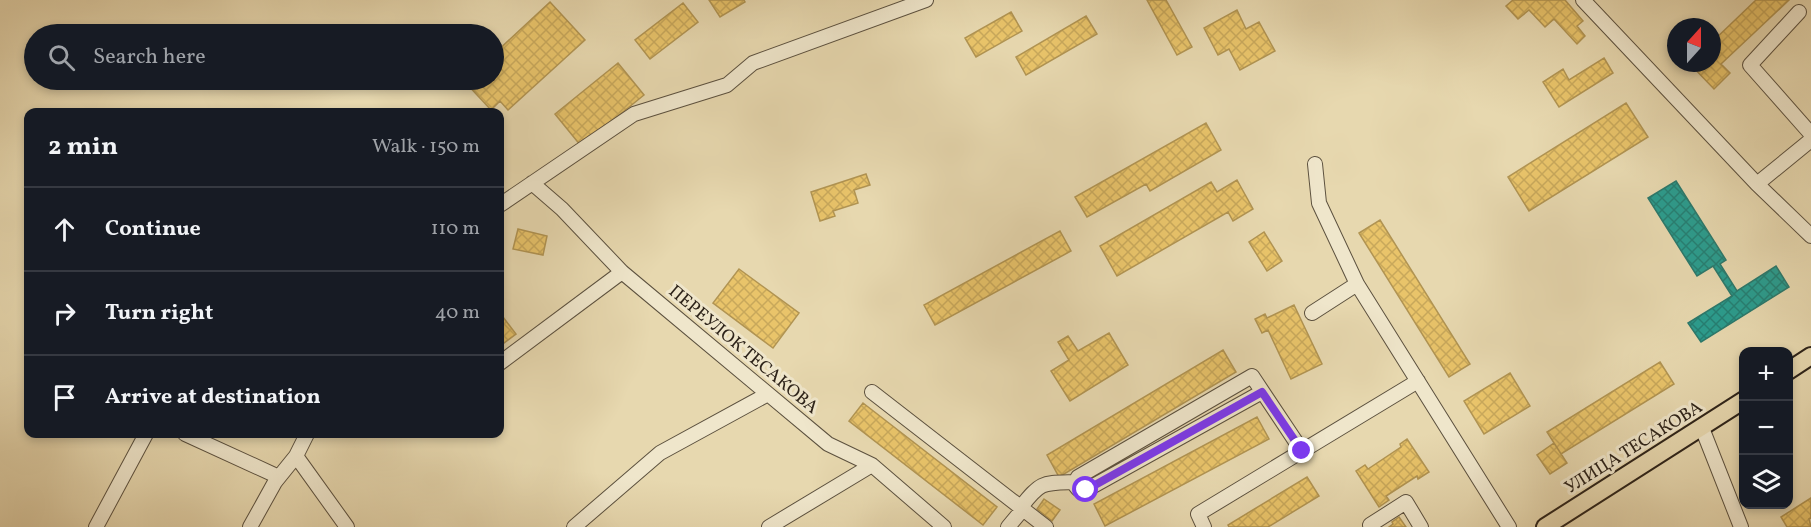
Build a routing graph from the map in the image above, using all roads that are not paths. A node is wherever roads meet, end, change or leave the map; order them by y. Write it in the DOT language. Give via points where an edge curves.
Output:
graph roads {
  1 [pos="926,0"];
  2 [pos="1583,0"];
  3 [pos="1799,12"];
  4 [pos="1811,134"];
  5 [pos="1811,140"];
  6 [pos="1315,164"];
  7 [pos="532,183"];
  8 [pos="1757,184"];
  9 [pos="504,202"];
  10 [pos="1811,236"];
  11 [pos="622,272"];
  12 [pos="1357,284"];
  13 [pos="1312,313"];
  14 [pos="1811,356"];
  15 [pos="504,360"];
  16 [pos="1793,368"];
  17 [pos="1418,381"];
  18 [pos="872,392"];
  19 [pos="768,394"];
  20 [pos="1742,401"];
  21 [pos="1702,428"];
  22 [pos="144,438"];
  23 [pos="194,438"];
  24 [pos="305,438"];
  25 [pos="1302,451"];
  26 [pos="296,456"];
  27 [pos="872,465"];
  28 [pos="279,477"];
  29 [pos="1022,508"];
  30 [pos="1371,525"];
  31 [pos="96,527"];
  32 [pos="249,527"];
  33 [pos="347,527"];
  34 [pos="574,527"];
  35 [pos="769,527"];
  36 [pos="944,527"];
  37 [pos="1008,527"];
  38 [pos="1046,527"];
  39 [pos="1204,527"];
  40 [pos="1421,527"];
  41 [pos="1509,527"];
  42 [pos="1545,527"];
  43 [pos="1741,527"];
  1 -- 7 [label="street" via="753,63 726,85 634,114"];
  2 -- 8 [label="street"];
  3 -- 4 [label="street" via="1750,65"];
  5 -- 8 [label="street"];
  6 -- 12 [label="street" via="1319,203"];
  7 -- 9 [label="street"];
  7 -- 11 [label="street, ПЕРЕУЛОК ТЕСАКОВА"];
  8 -- 10 [label="street"];
  11 -- 15 [label="street"];
  11 -- 19 [label="street, ПЕРЕУЛОК ТЕСАКОВА"];
  12 -- 13 [label="street"];
  12 -- 17 [label="street"];
  14 -- 16 [label="main road"];
  17 -- 25 [label="street"];
  17 -- 41 [label="street"];
  18 -- 29 [label="street"];
  19 -- 27 [label="street, ПЕРЕУЛОК ТЕСАКОВА" via="828,444"];
  19 -- 34 [label="street" via="660,453"];
  20 -- 21 [label="main road, УЛИЦА ТЕСАКОВА"];
  21 -- 42 [label="main road, УЛИЦА ТЕСАКОВА"];
  21 -- 43 [label="street"];
  22 -- 31 [label="street"];
  23 -- 28 [label="street"];
  24 -- 26 [label="street"];
  25 -- 29 [label="street" via="1252,376 1075,482 1044,483"];
  25 -- 39 [label="street" via="1198,514"];
  26 -- 28 [label="street"];
  26 -- 33 [label="street"];
  27 -- 35 [label="street"];
  27 -- 36 [label="street, ПЕРЕУЛОК ТЕСАКОВА"];
  28 -- 32 [label="street"];
  29 -- 37 [label="street"];
  29 -- 38 [label="street"];
  30 -- 40 [label="street" via="1406,502"];
}
